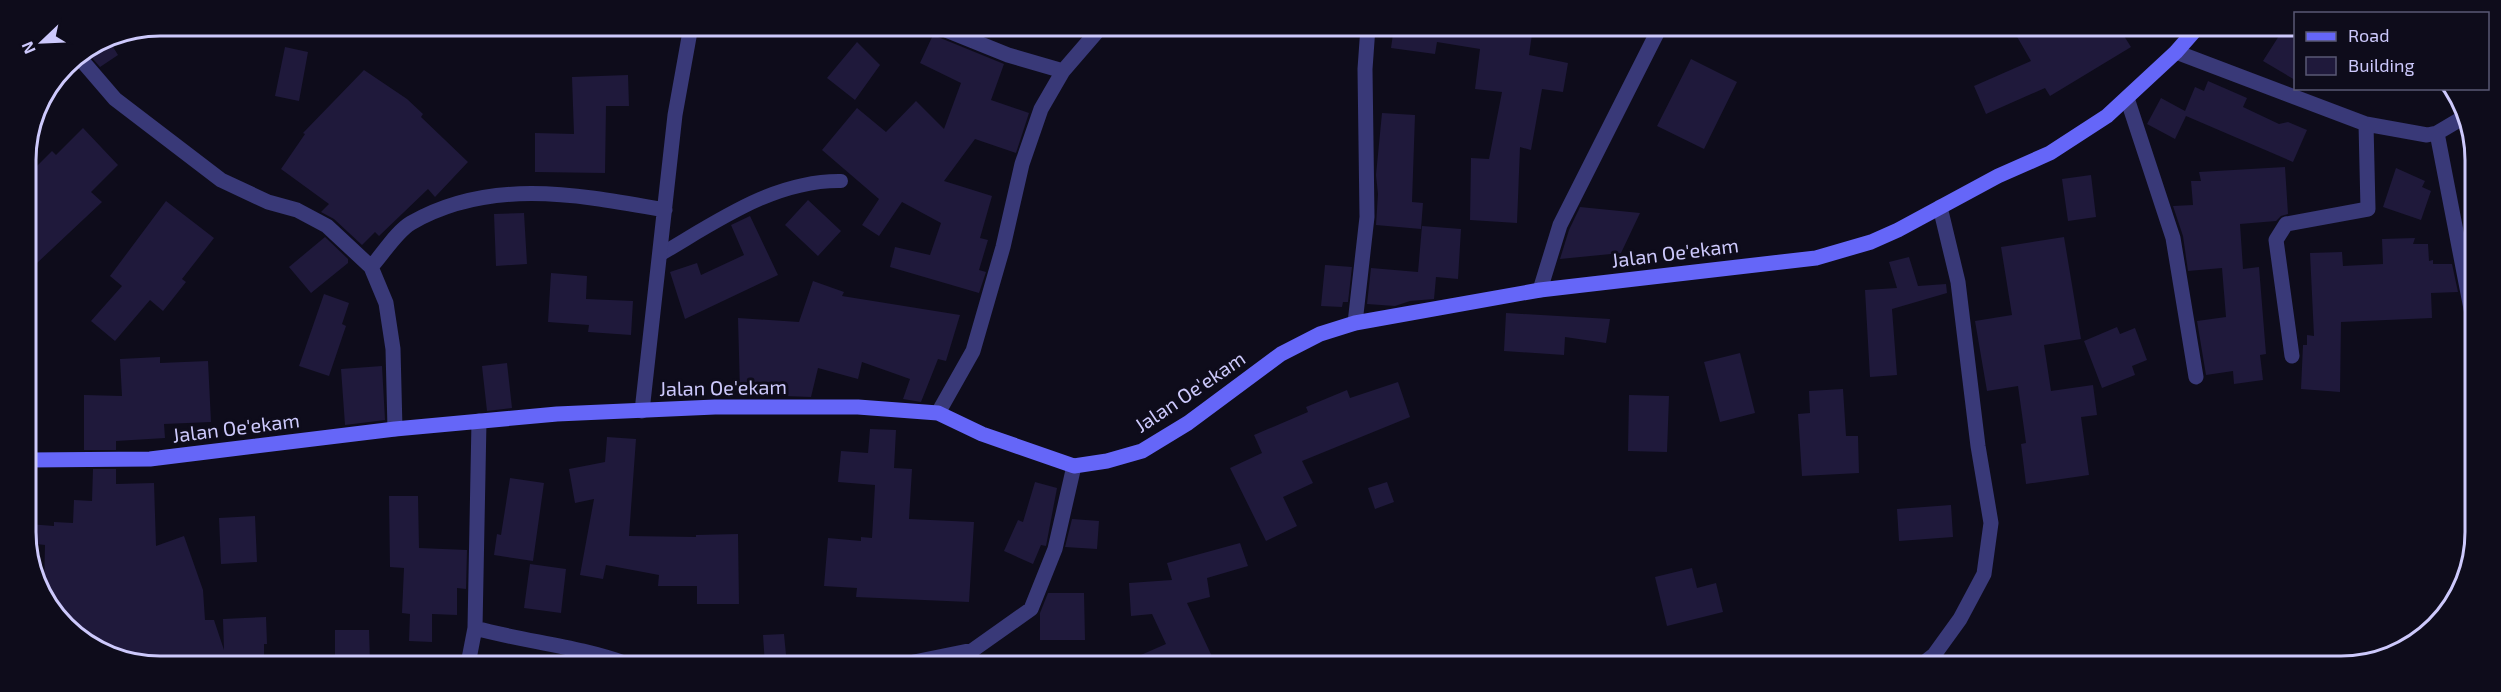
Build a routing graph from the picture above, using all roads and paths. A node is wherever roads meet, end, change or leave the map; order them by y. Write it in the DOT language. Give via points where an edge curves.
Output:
graph roads {
  1 [pos="689,36"];
  2 [pos="961,36"];
  3 [pos="1093,36"];
  4 [pos="1367,36"];
  5 [pos="1655,36"];
  6 [pos="2190,36"];
  7 [pos="2176,52"];
  8 [pos="84,63"];
  9 [pos="1064,71"];
  10 [pos="2127,98"];
  11 [pos="2458,120"];
  12 [pos="2366,124"];
  13 [pos="2437,133"];
  14 [pos="841,181"];
  15 [pos="1940,207"];
  16 [pos="665,210"];
  17 [pos="661,254"];
  18 [pos="371,267"];
  19 [pos="2465,278"];
  20 [pos="1540,290"];
  21 [pos="1355,323"];
  22 [pos="2292,356"];
  23 [pos="2196,377"];
  24 [pos="642,411"];
  25 [pos="938,413"];
  26 [pos="479,422"];
  27 [pos="395,429"];
  28 [pos="36,460"];
  29 [pos="1074,466"];
  30 [pos="475,628"];
  31 [pos="470,656"];
  32 [pos="606,656"];
  33 [pos="943,656"];
  34 [pos="1933,656"];
  1 -- 16 [label="street" via="675,115"];
  2 -- 9 [label="street"];
  3 -- 9 [label="street"];
  4 -- 21 [label="street" via="1367,218"];
  5 -- 20 [label="street" via="1560,225"];
  6 -- 7 [label="street, Jalan Oe'ekam"];
  7 -- 10 [label="street, Jalan Oe'ekam"];
  7 -- 12 [label="street"];
  8 -- 18 [label="street" via="115,99 221,180 327,226"];
  9 -- 25 [label="street" via="1041,109 1022,164 973,351"];
  10 -- 15 [label="street, Jalan Oe'ekam" via="2107,116 2050,153"];
  10 -- 23 [label="street" via="2173,238"];
  11 -- 13 [label="street"];
  12 -- 13 [label="street" via="2415,135"];
  12 -- 22 [label="street" via="2368,209 2286,224 2276,240"];
  13 -- 19 [label="street"];
  14 -- 17 [label="lane" via="815,180 771,194 728,214"];
  15 -- 20 [label="street, Jalan Oe'ekam" via="1871,242 1816,258"];
  15 -- 34 [label="street" via="1958,282 1991,523 1984,574"];
  16 -- 17 [label="street"];
  16 -- 18 [label="street" via="574,194 483,196 409,224"];
  17 -- 24 [label="street"];
  18 -- 27 [label="street" via="386,303 393,349"];
  20 -- 21 [label="street, Jalan Oe'ekam"];
  21 -- 29 [label="street, Jalan Oe'ekam" via="1320,334 1281,354 1188,423 1142,451"];
  24 -- 25 [label="street, Jalan Oe'ekam" via="858,407"];
  24 -- 26 [label="street, Jalan Oe'ekam"];
  25 -- 29 [label="street, Jalan Oe'ekam" via="982,434"];
  26 -- 27 [label="street, Jalan Oe'ekam"];
  26 -- 30 [label="street"];
  27 -- 28 [label="street, Jalan Oe'ekam" via="150,459"];
  29 -- 33 [label="street" via="1055,549 1031,609 973,650"];
  30 -- 31 [label="street"];
  30 -- 32 [label="street"];
}
